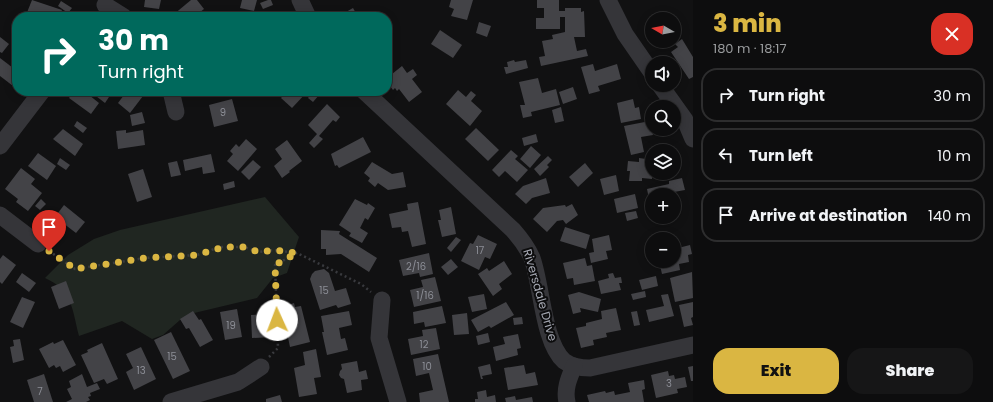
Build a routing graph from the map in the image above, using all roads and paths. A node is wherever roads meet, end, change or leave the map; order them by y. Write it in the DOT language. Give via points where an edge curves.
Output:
graph roads {
  1 [pos="300,0"];
  2 [pos="608,0"];
  3 [pos="103,7"];
  4 [pos="114,12"];
  5 [pos="306,12"];
  6 [pos="645,63"];
  7 [pos="665,92"];
  8 [pos="38,96"];
  9 [pos="172,96"];
  10 [pos="369,96"];
  11 [pos="176,112"];
  12 [pos="693,139"];
  13 [pos="0,146"];
  14 [pos="0,215"];
  15 [pos="38,244"];
  16 [pos="297,253"];
  17 [pos="382,300"];
  18 [pos="693,345"];
  19 [pos="574,366"];
  20 [pos="261,367"];
  21 [pos="171,402"];
  22 [pos="398,402"];
  23 [pos="567,402"];
  1 -- 5 [label="street"];
  2 -- 6 [label="street" via="625,34"];
  3 -- 4 [label="street"];
  7 -- 12 [label="street" via="685,120"];
  8 -- 13 [label="street"];
  9 -- 11 [label="street"];
  10 -- 19 [label="street, Riversdale Drive" via="525,244 532,259 552,340 557,352"];
  14 -- 15 [label="street"];
  15 -- 16 [label="path" via="75,269 145,258 197,255 231,247 244,247 259,252 274,250"];
  16 -- 17 [label="path" via="361,284"];
  16 -- 20 [label="path" via="275,265 278,348"];
  17 -- 22 [label="street" via="379,338"];
  18 -- 19 [label="street" via="590,368"];
  19 -- 23 [label="street" via="566,386"];
  20 -- 21 [label="street" via="238,382"];
}
